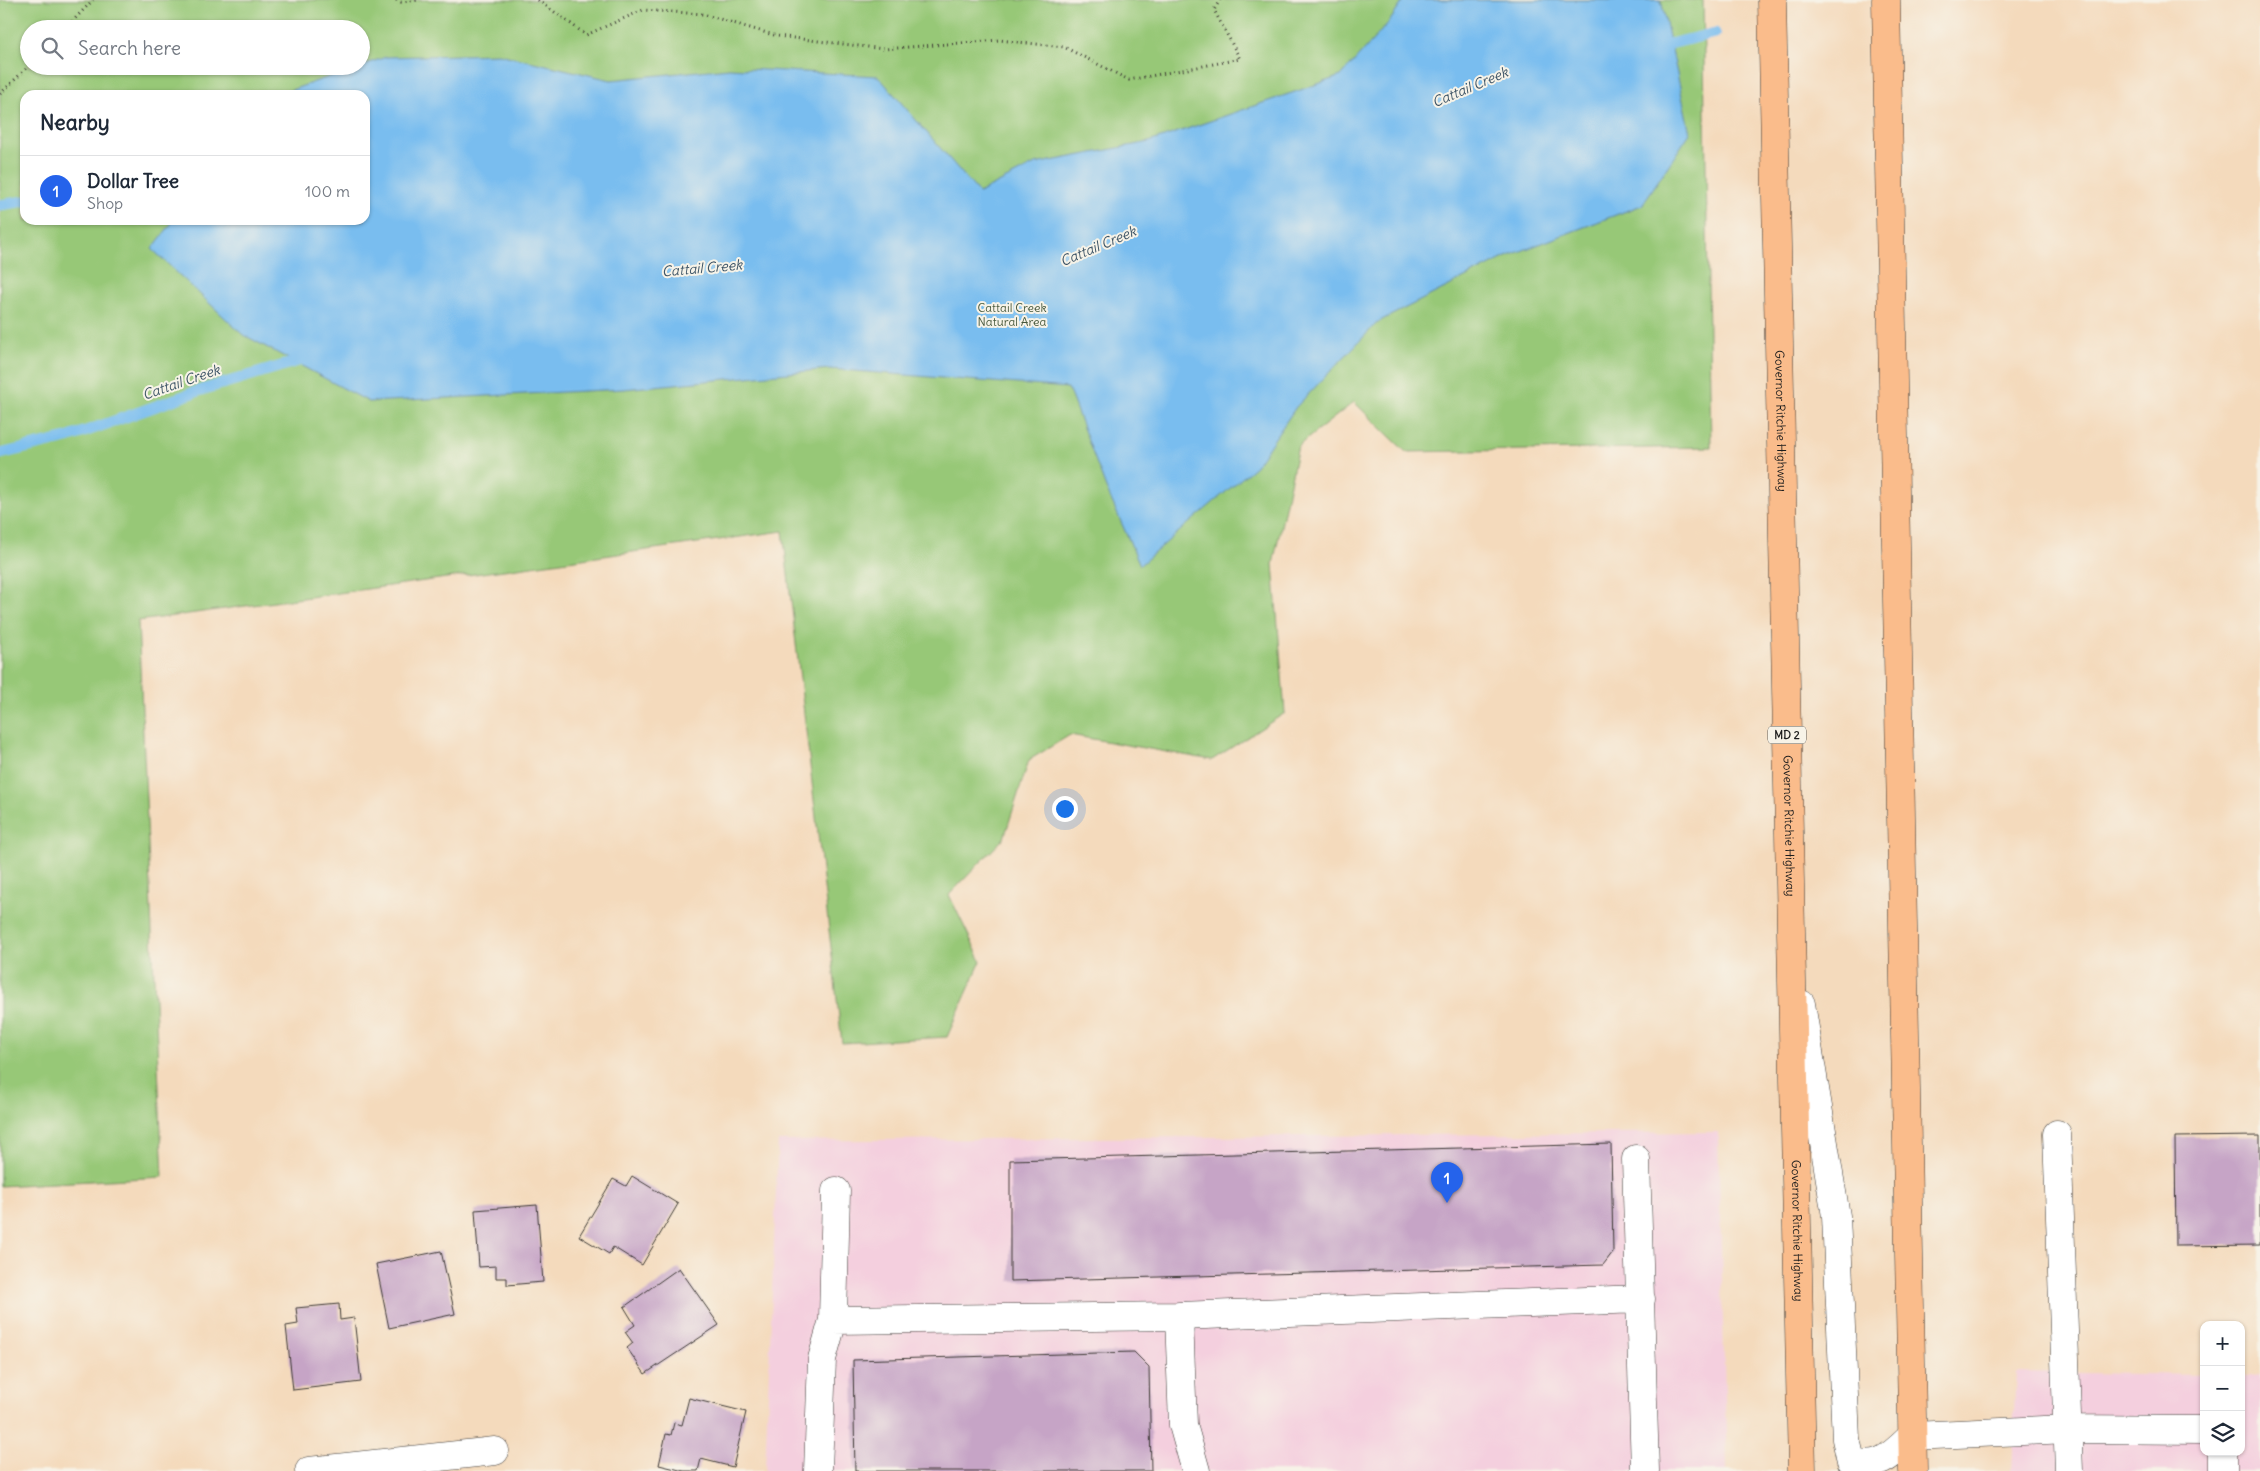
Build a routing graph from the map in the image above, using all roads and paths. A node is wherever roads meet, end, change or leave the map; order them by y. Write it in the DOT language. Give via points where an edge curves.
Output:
graph roads {
  1 [pos="93,0"];
  2 [pos="396,0"];
  3 [pos="419,0"];
  4 [pos="538,0"];
  5 [pos="1220,0"];
  6 [pos="1772,0"];
  7 [pos="1886,0"];
  8 [pos="74,20"];
  9 [pos="20,75"];
  10 [pos="0,94"];
  11 [pos="1791,946"];
  12 [pos="2057,1134"];
  13 [pos="1636,1159"];
  14 [pos="836,1191"];
  15 [pos="1641,1300"];
  16 [pos="1179,1316"];
  17 [pos="833,1320"];
  18 [pos="2068,1429"];
  19 [pos="2200,1430"];
  20 [pos="1912,1436"];
  21 [pos="495,1451"];
  22 [pos="2223,1456"];
  23 [pos="309,1471"];
  24 [pos="818,1471"];
  25 [pos="1196,1471"];
  26 [pos="1645,1471"];
  27 [pos="1802,1471"];
  28 [pos="1913,1471"];
  29 [pos="2069,1471"];
  30 [pos="2223,1471"];
  1 -- 8 [label="path"];
  2 -- 3 [label="path"];
  4 -- 5 [label="path" via="586,34 643,10 703,14 777,36 884,49 998,40 1064,47 1129,80 1240,59 1214,10"];
  6 -- 11 [label="highway, Governor Ritchie Highway / MD 2"];
  7 -- 20 [label="highway"];
  9 -- 10 [label="path"];
  11 -- 20 [label="street" via="1836,1216 1848,1456 1857,1466 1866,1470 1876,1469"];
  11 -- 27 [label="highway, Governor Ritchie Highway / MD 2"];
  12 -- 18 [label="street"];
  13 -- 15 [label="street"];
  14 -- 17 [label="street"];
  15 -- 16 [label="street"];
  15 -- 26 [label="street"];
  16 -- 17 [label="street"];
  16 -- 25 [label="street" via="1183,1425"];
  17 -- 24 [label="street" via="822,1359"];
  18 -- 19 [label="street"];
  18 -- 20 [label="street"];
  18 -- 29 [label="street"];
  20 -- 28 [label="highway"];
  21 -- 23 [label="street"];
  22 -- 30 [label="street"];
}
